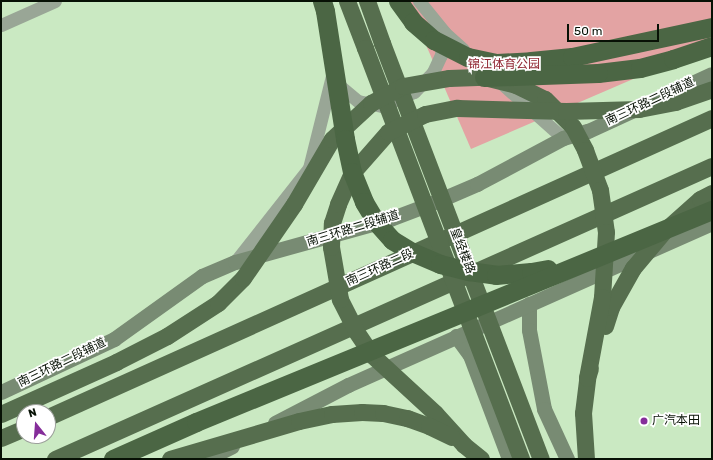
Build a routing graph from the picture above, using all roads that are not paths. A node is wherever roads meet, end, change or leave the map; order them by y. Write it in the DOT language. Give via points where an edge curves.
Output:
graph roads {
  1 [pos="55,1"];
  2 [pos="321,1"];
  3 [pos="347,1"];
  4 [pos="367,1"];
  5 [pos="398,1"];
  6 [pos="419,1"];
  7 [pos="1,25"];
  8 [pos="712,27"];
  9 [pos="445,33"];
  10 [pos="712,46"];
  11 [pos="712,74"];
  12 [pos="484,77"];
  13 [pos="332,80"];
  14 [pos="712,89"];
  15 [pos="712,118"];
  16 [pos="562,138"];
  17 [pos="712,166"];
  18 [pos="712,193"];
  19 [pos="712,210"];
  20 [pos="712,223"];
  21 [pos="586,261"];
  22 [pos="235,262"];
  23 [pos="529,304"];
  24 [pos="456,336"];
  25 [pos="587,378"];
  26 [pos="1,392"];
  27 [pos="56,413"];
  28 [pos="1,414"];
  29 [pos="16,431"];
  30 [pos="1,438"];
  31 [pos="464,445"];
  32 [pos="116,457"];
  33 [pos="54,459"];
  34 [pos="170,459"];
  35 [pos="207,459"];
  36 [pos="481,459"];
  37 [pos="509,459"];
  38 [pos="521,459"];
  39 [pos="541,459"];
  40 [pos="567,459"];
  41 [pos="586,459"];
  1 -- 7 [label="street"];
  2 -- 13 [label="street" via="335,38"];
  2 -- 21 [label="highway, bridge" via="325,11 352,172 364,202 376,222 392,240 440,264 496,275 531,272"];
  3 -- 38 [label="highway, 皇经楼路, bridge"];
  4 -- 39 [label="highway, 皇经楼路, bridge"];
  5 -- 8 [label="highway, bridge" via="413,22 434,40 468,57 497,63 572,57"];
  6 -- 9 [label="street"];
  9 -- 13 [label="street" via="441,55 433,72 414,92 382,106 358,101"];
  9 -- 16 [label="street"];
  10 -- 12 [label="highway, bridge" via="640,68 598,73"];
  11 -- 16 [label="main road, 南三环路二段辅道" via="588,131"];
  12 -- 25 [label="highway, bridge" via="516,85 545,99 572,127 585,150 600,190 606,232 602,297"];
  12 -- 28 [label="highway, bridge" via="449,78 403,86 371,103 332,139 294,204 238,283 218,303 167,336"];
  13 -- 22 [label="street" via="309,168"];
  14 -- 31 [label="highway, bridge" via="675,102 639,109 566,111 457,108 425,114 388,132 352,173 332,223 331,247 340,299 372,355 435,413"];
  15 -- 27 [label="highway, 南三环路二段"];
  16 -- 22 [label="main road, 南三环路二段辅道" via="477,184 390,218"];
  17 -- 33 [label="highway"];
  18 -- 25 [label="highway, bridge" via="700,199 664,231 633,268 611,307"];
  19 -- 21 [label="highway, bridge"];
  20 -- 23 [label="main road"];
  21 -- 32 [label="highway, bridge"];
  22 -- 26 [label="main road, 南三环路二段辅道" via="202,276 114,338"];
  23 -- 24 [label="main road"];
  23 -- 40 [label="main road" via="529,330 544,409"];
  24 -- 35 [label="main road" via="348,385"];
  24 -- 37 [label="main road" via="470,356"];
  25 -- 41 [label="highway, bridge" via="583,412"];
  29 -- 30 [label="highway"];
  31 -- 34 [label="highway, bridge" via="429,426 407,418 362,412 332,414 299,421"];
  31 -- 36 [label="highway"];
}
